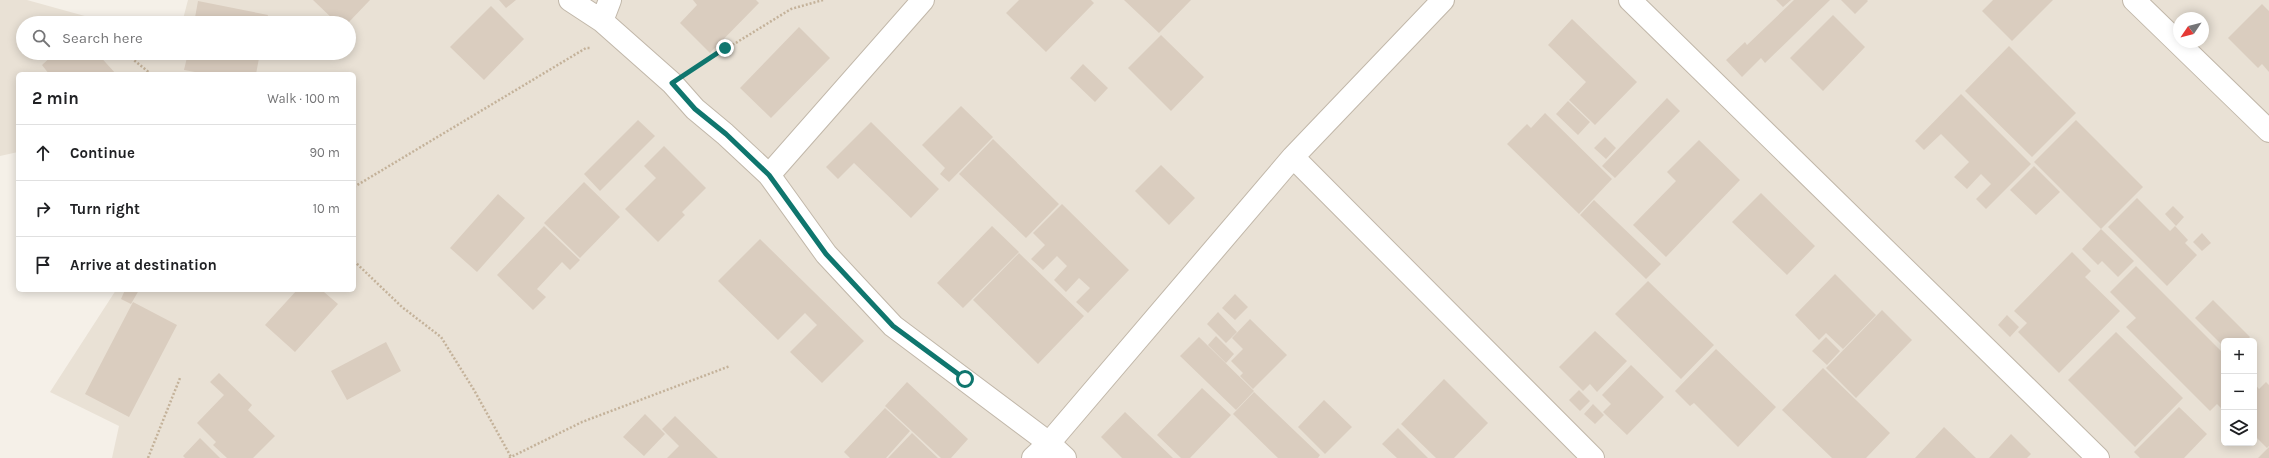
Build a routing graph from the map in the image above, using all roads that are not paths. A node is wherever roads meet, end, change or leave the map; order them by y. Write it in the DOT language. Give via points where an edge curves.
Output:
graph roads {
  1 [pos="570,0"];
  2 [pos="610,0"];
  3 [pos="923,0"];
  4 [pos="1444,0"];
  5 [pos="1630,0"];
  6 [pos="2134,0"];
  7 [pos="602,22"];
  8 [pos="2269,131"];
  9 [pos="1293,157"];
  10 [pos="769,175"];
  11 [pos="1049,443"];
  12 [pos="1033,458"];
  13 [pos="1065,458"];
  14 [pos="1593,458"];
  15 [pos="2098,458"];
  1 -- 7 [label="street"];
  2 -- 7 [label="street"];
  3 -- 10 [label="street"];
  4 -- 9 [label="street"];
  5 -- 15 [label="street"];
  6 -- 8 [label="street"];
  7 -- 10 [label="street" via="672,83 695,109"];
  9 -- 11 [label="street"];
  9 -- 14 [label="street"];
  10 -- 11 [label="street" via="826,254 893,326"];
  11 -- 12 [label="street"];
  11 -- 13 [label="street"];
}
